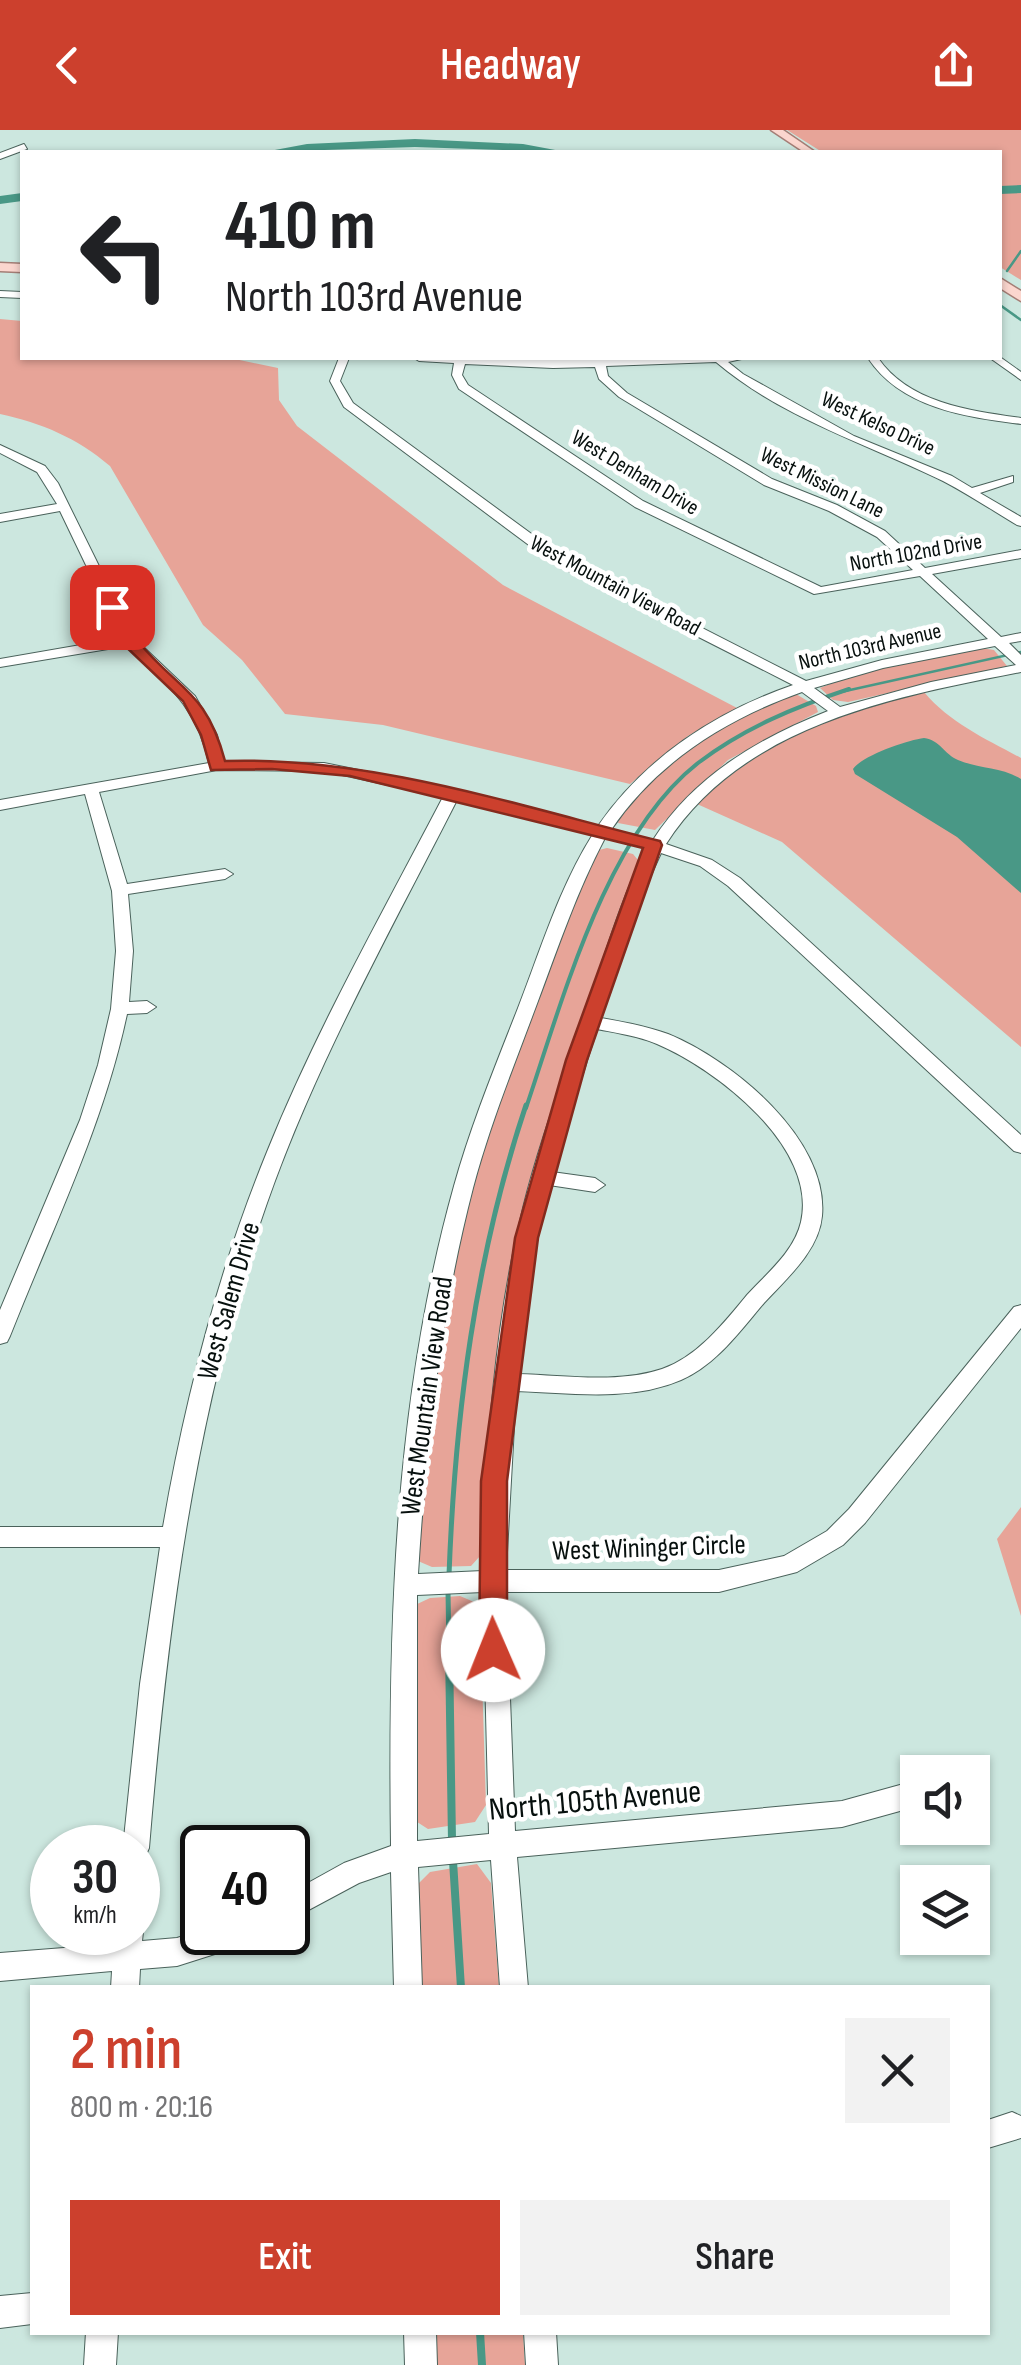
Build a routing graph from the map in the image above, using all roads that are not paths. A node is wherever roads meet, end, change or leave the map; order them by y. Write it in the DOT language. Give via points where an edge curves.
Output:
graph roads {
  1 [pos="776,130"];
  2 [pos="24,148"];
  3 [pos="807,150"];
  4 [pos="0,156"];
  5 [pos="1002,286"];
  6 [pos="1021,296"];
  7 [pos="343,360"];
  8 [pos="440,360"];
  9 [pos="720,360"];
  10 [pos="875,360"];
  11 [pos="997,360"];
  12 [pos="598,361"];
  13 [pos="460,362"];
  14 [pos="1021,377"];
  15 [pos="1021,420"];
  16 [pos="0,448"];
  17 [pos="1009,478"];
  18 [pos="974,492"];
  19 [pos="63,507"];
  20 [pos="0,518"];
  21 [pos="1021,522"];
  22 [pos="1021,554"];
  23 [pos="927,572"];
  24 [pos="819,591"];
  25 [pos="1021,637"];
  26 [pos="129,640"];
  27 [pos="999,642"];
  28 [pos="0,663"];
  29 [pos="1021,665"];
  30 [pos="804,685"];
  31 [pos="837,711"];
  32 [pos="218,766"];
  33 [pos="90,788"];
  34 [pos="452,794"];
  35 [pos="0,805"];
  36 [pos="599,832"];
  37 [pos="653,845"];
  38 [pos="225,874"];
  39 [pos="120,890"];
  40 [pos="147,1006"];
  41 [pos="121,1008"];
  42 [pos="591,1022"];
  43 [pos="1021,1146"];
  44 [pos="541,1177"];
  45 [pos="594,1185"];
  46 [pos="1021,1313"];
  47 [pos="0,1336"];
  48 [pos="506,1382"];
  49 [pos="0,1537"];
  50 [pos="173,1537"];
  51 [pos="492,1580"];
  52 [pos="404,1584"];
  53 [pos="900,1798"];
  54 [pos="138,1825"];
  55 [pos="502,1843"];
  56 [pos="404,1855"];
  57 [pos="310,1896"];
  58 [pos="73,1955"];
  59 [pos="128,1955"];
  60 [pos="0,1968"];
  61 [pos="125,1985"];
  62 [pos="408,1985"];
  63 [pos="514,1985"];
  64 [pos="30,2309"];
  65 [pos="0,2312"];
  66 [pos="102,2335"];
  67 [pos="420,2335"];
  68 [pos="540,2335"];
  69 [pos="100,2365"];
  70 [pos="421,2365"];
  71 [pos="542,2365"];
  1 -- 3 [label="main road"];
  2 -- 4 [label="street"];
  5 -- 6 [label="main road"];
  7 -- 30 [label="street, West Mountain View Road" via="336,381 348,406 542,550"];
  8 -- 13 [label="street"];
  9 -- 12 [label="street"];
  9 -- 18 [label="street, West Kelso Drive" via="850,438"];
  10 -- 15 [label="street" via="895,382 941,406"];
  11 -- 14 [label="street"];
  12 -- 13 [label="street"];
  12 -- 23 [label="street, West Mission Lane" via="608,384 623,395 768,482 863,523"];
  13 -- 24 [label="street, West Denham Drive" via="458,380 469,392 639,504"];
  16 -- 19 [label="street" via="41,470"];
  17 -- 18 [label="street"];
  18 -- 21 [label="street, West Kelso Drive"];
  19 -- 20 [label="street"];
  19 -- 26 [label="street"];
  22 -- 23 [label="street, North 102nd Drive"];
  23 -- 24 [label="street, North 102nd Drive"];
  23 -- 27 [label="street, West Mission Lane"];
  25 -- 27 [label="street, North 103rd Avenue"];
  26 -- 28 [label="street"];
  26 -- 32 [label="street" via="190,699"];
  27 -- 29 [label="street, West Mission Lane"];
  27 -- 30 [label="street, North 103rd Avenue"];
  29 -- 31 [label="street, North 103rd Avenue"];
  30 -- 31 [label="street, West Mountain View Road"];
  30 -- 36 [label="street, North 103rd Avenue" via="687,744 636,786"];
  31 -- 37 [label="street, North 103rd Avenue" via="732,765"];
  32 -- 33 [label="street"];
  32 -- 34 [label="street" via="324,768"];
  33 -- 35 [label="street"];
  33 -- 39 [label="street"];
  34 -- 36 [label="street"];
  34 -- 50 [label="street, West Salem Drive" via="330,1034 257,1205 214,1350"];
  36 -- 37 [label="street"];
  36 -- 52 [label="street, West Mountain View Road" via="559,922 464,1189 431,1340"];
  37 -- 42 [label="street"];
  37 -- 43 [label="street" via="706,863 734,882"];
  38 -- 39 [label="street"];
  39 -- 41 [label="street" via="126,955"];
  40 -- 41 [label="street"];
  41 -- 47 [label="street" via="98,1100"];
  42 -- 44 [label="street"];
  42 -- 48 [label="street" via="662,1038 732,1080 805,1164 812,1215 796,1252 690,1365 653,1380"];
  44 -- 45 [label="street"];
  44 -- 48 [label="street"];
  46 -- 51 [label="street, West Wininger Circle" via="857,1516 789,1565 719,1582"];
  48 -- 51 [label="street"];
  49 -- 50 [label="street"];
  50 -- 54 [label="street, West Salem Drive"];
  51 -- 52 [label="street, West Wininger Circle"];
  51 -- 55 [label="street"];
  52 -- 56 [label="street, West Mountain View Road"];
  53 -- 55 [label="street, North 105th Avenue" via="842,1814"];
  55 -- 56 [label="street, North 105th Avenue"];
  55 -- 63 [label="street"];
  56 -- 57 [label="street, North 105th Avenue"];
  56 -- 62 [label="street, West Mountain View Road"];
  58 -- 60 [label="street"];
  59 -- 61 [label="street"];
  64 -- 65 [label="street"];
  66 -- 69 [label="street"];
  67 -- 70 [label="street"];
  68 -- 71 [label="street"];
}
